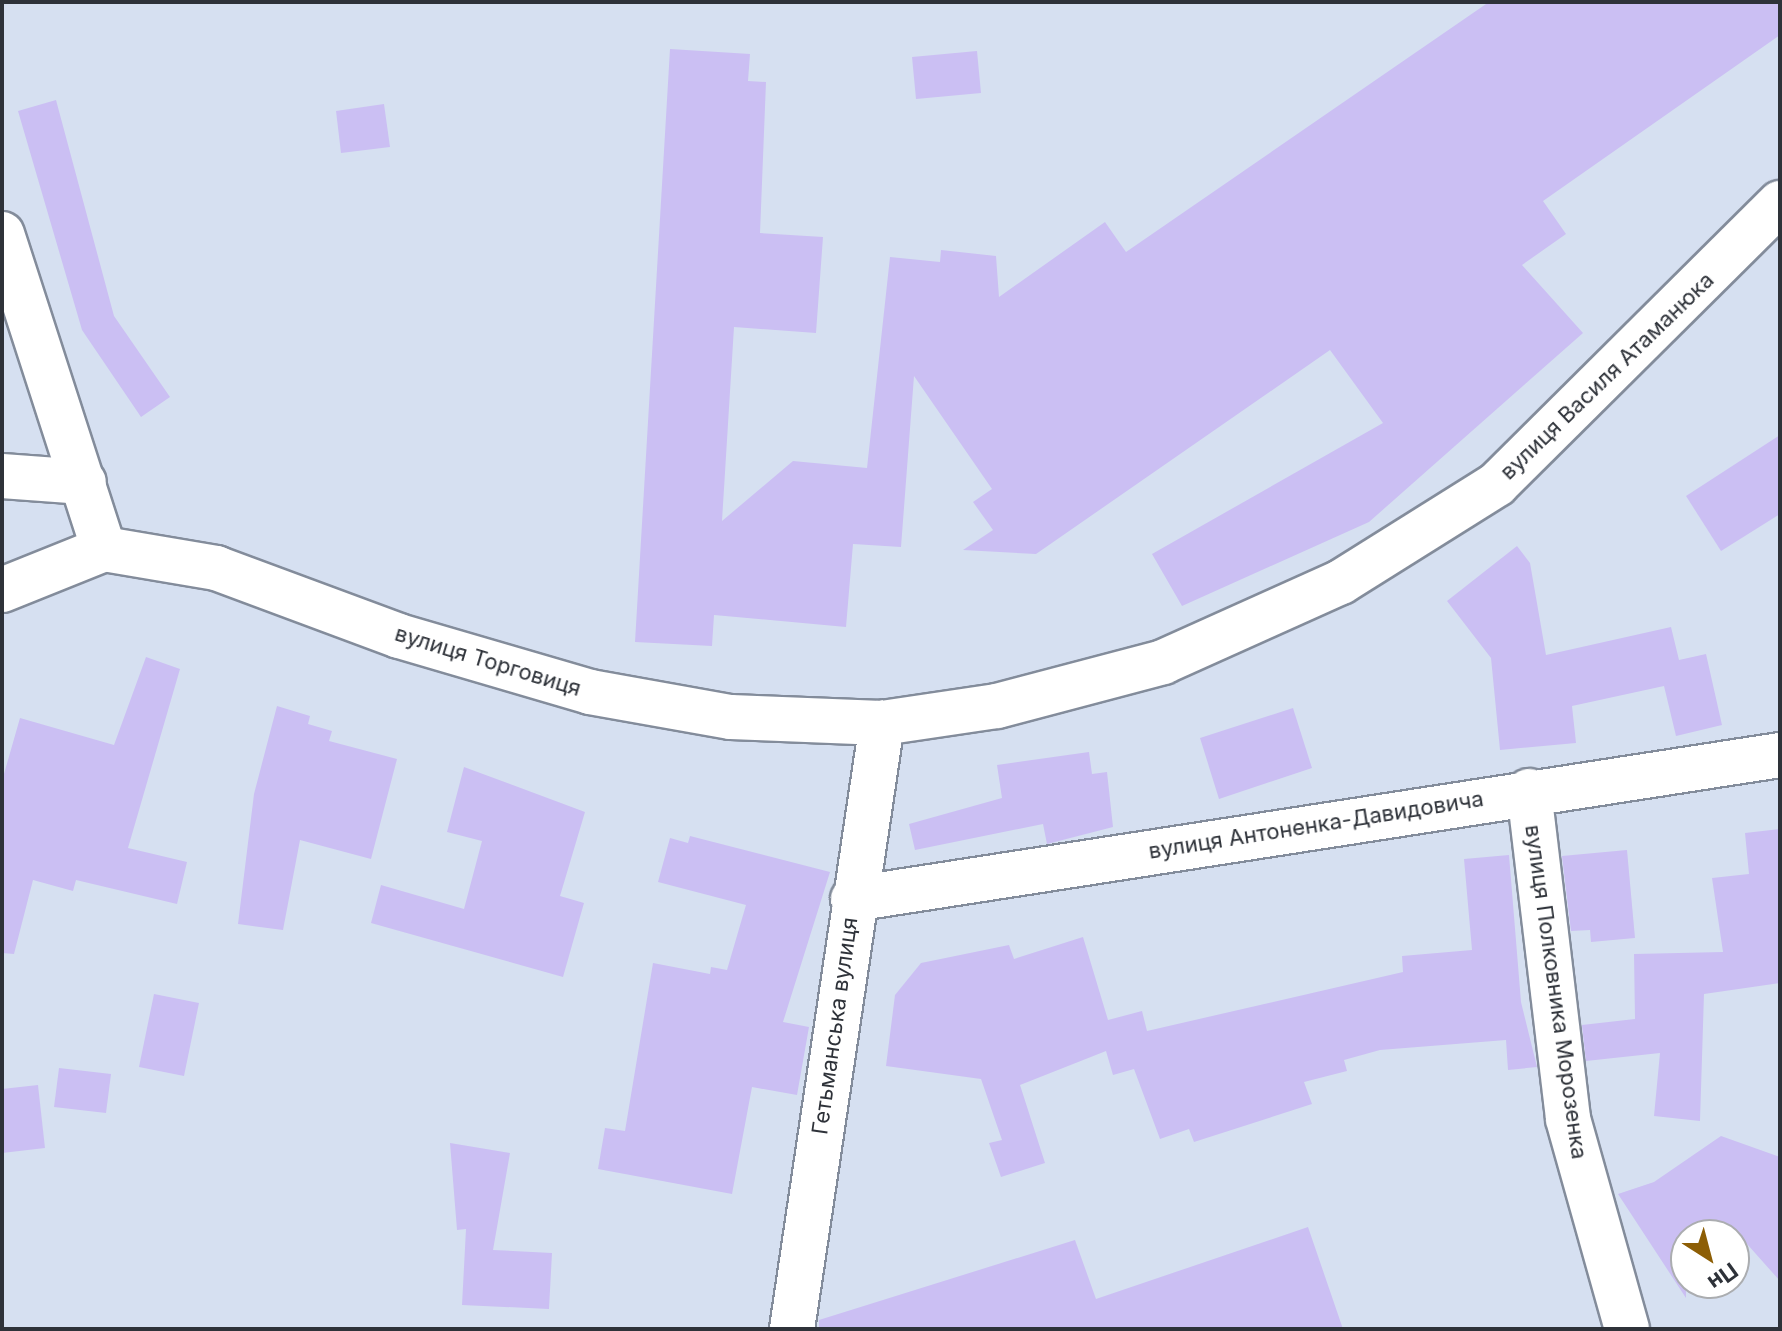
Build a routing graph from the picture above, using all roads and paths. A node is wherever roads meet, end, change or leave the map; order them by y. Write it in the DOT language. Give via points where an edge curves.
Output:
graph roads {
  1 [pos="1780,203"];
  2 [pos="2,234"];
  3 [pos="2,476"];
  4 [pos="84,482"];
  5 [pos="104,549"];
  6 [pos="2,590"];
  7 [pos="882,723"];
  8 [pos="1780,755"];
  9 [pos="1529,791"];
  10 [pos="853,899"];
  11 [pos="792,1329"];
  12 [pos="1627,1329"];
  1 -- 7 [label="street, вулиця Василя Атаманюка" via="1497,484 1341,582 1163,662 997,706"];
  2 -- 4 [label="street"];
  3 -- 4 [label="street"];
  4 -- 5 [label="street"];
  5 -- 6 [label="street"];
  5 -- 7 [label="street, вулиця Торговиця" via="216,568 399,636 590,692 731,717"];
  7 -- 10 [label="street, Гетьманська вулиця"];
  8 -- 9 [label="street, вулиця Антоненка-Давидовича"];
  9 -- 10 [label="street, вулиця Антоненка-Давидовича"];
  9 -- 12 [label="street, вулиця Полковника Морозенка" via="1568,1119"];
  10 -- 11 [label="street, Гетьманська вулиця"];
}
